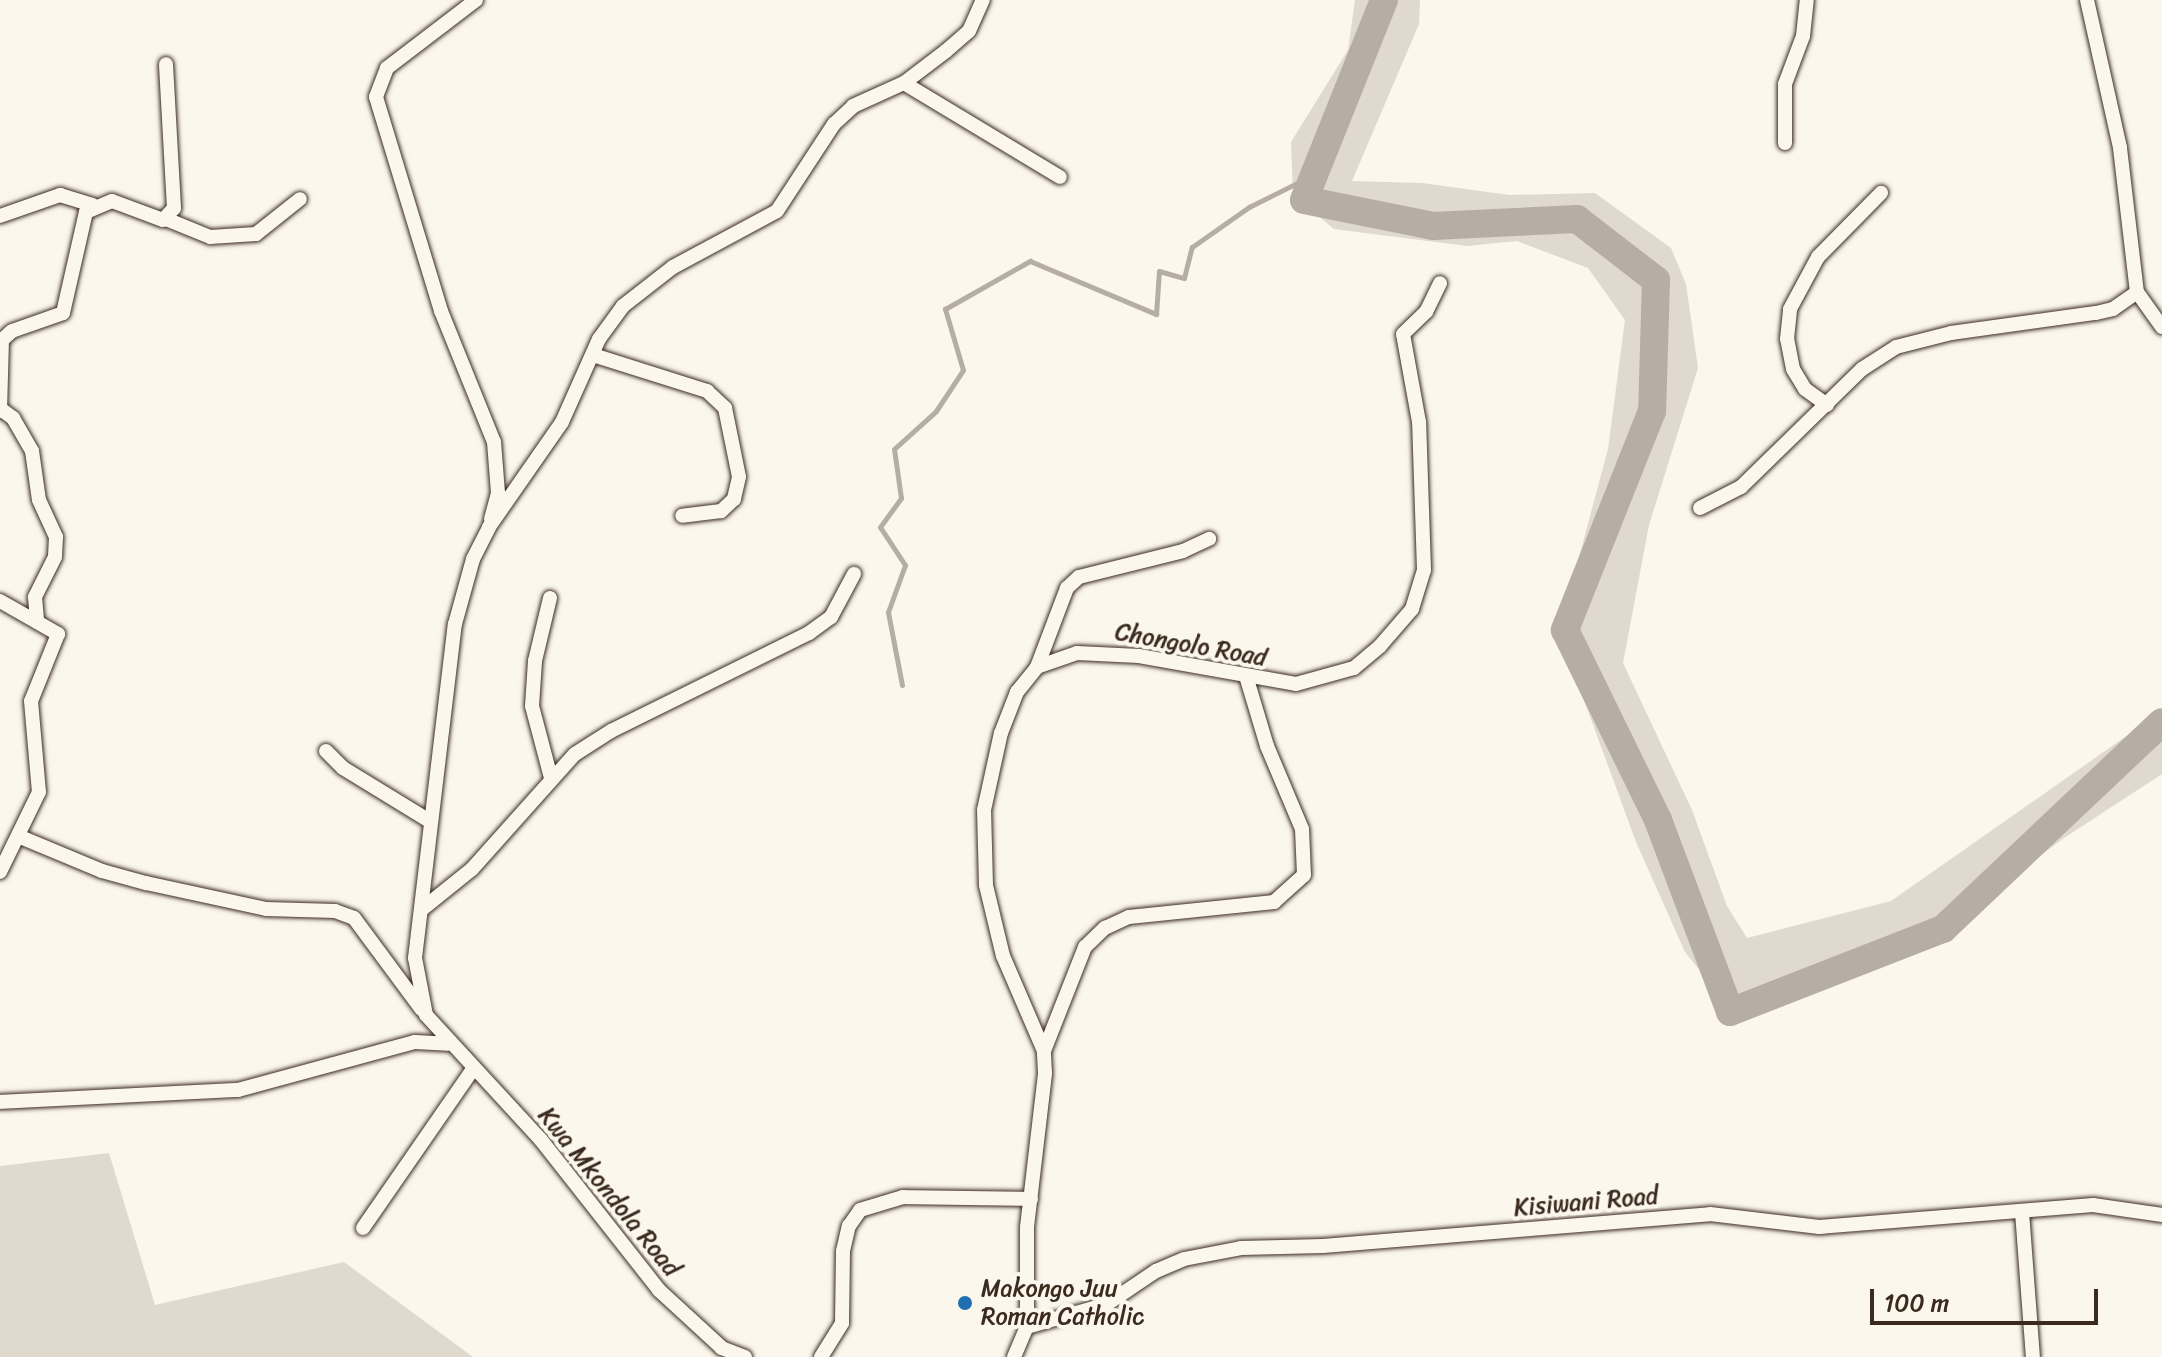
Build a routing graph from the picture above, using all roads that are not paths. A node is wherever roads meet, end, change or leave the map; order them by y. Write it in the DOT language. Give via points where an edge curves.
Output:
graph roads {
  1 [pos="476,0"];
  2 [pos="983,0"];
  3 [pos="1807,0"];
  4 [pos="2087,0"];
  5 [pos="166,64"];
  6 [pos="904,83"];
  7 [pos="1785,143"];
  8 [pos="1060,177"];
  9 [pos="1881,193"];
  10 [pos="300,199"];
  11 [pos="93,205"];
  12 [pos="0,216"];
  13 [pos="166,219"];
  14 [pos="1440,283"];
  15 [pos="2137,292"];
  16 [pos="2162,327"];
  17 [pos="593,355"];
  18 [pos="1827,405"];
  19 [pos="1,411"];
  20 [pos="1700,508"];
  21 [pos="682,516"];
  22 [pos="489,527"];
  23 [pos="1209,539"];
  24 [pos="854,574"];
  25 [pos="550,598"];
  26 [pos="0,601"];
  27 [pos="37,622"];
  28 [pos="1037,667"];
  29 [pos="1246,676"];
  30 [pos="326,751"];
  31 [pos="551,778"];
  32 [pos="431,822"];
  33 [pos="18,836"];
  34 [pos="0,872"];
  35 [pos="421,910"];
  36 [pos="426,1015"];
  37 [pos="448,1044"];
  38 [pos="1044,1051"];
  39 [pos="473,1069"];
  40 [pos="0,1102"];
  41 [pos="1031,1199"];
  42 [pos="2022,1212"];
  43 [pos="2162,1215"];
  44 [pos="363,1228"];
  45 [pos="1027,1327"];
  46 [pos="744,1357"];
  47 [pos="821,1357"];
  48 [pos="1014,1357"];
  49 [pos="2033,1357"];
  1 -- 22 [label="street" via="387,68 376,97 441,311 494,442 498,493"];
  2 -- 6 [label="street" via="969,31"];
  3 -- 7 [label="street" via="1803,36 1785,84"];
  4 -- 15 [label="street" via="2120,148"];
  5 -- 13 [label="street" via="174,208"];
  6 -- 8 [label="street"];
  6 -- 17 [label="street" via="853,106 834,124 777,211 673,267 623,306"];
  9 -- 18 [label="street" via="1818,257 1790,309 1787,339 1793,369 1805,389"];
  10 -- 13 [label="street" via="256,234 210,237"];
  11 -- 12 [label="street" via="60,195"];
  11 -- 13 [label="street" via="112,201"];
  11 -- 19 [label="street" via="80,229 63,313 12,331 2,340"];
  14 -- 29 [label="street, Chongolo Road" via="1426,312 1403,334 1422,464 1424,570 1412,609 1354,668 1296,684"];
  15 -- 16 [label="street"];
  15 -- 18 [label="street" via="2113,309 2096,313 1916,340 1878,357"];
  17 -- 21 [label="street" via="707,391 725,408 739,477 734,499 710,515"];
  17 -- 22 [label="street" via="562,422"];
  18 -- 20 [label="street" via="1741,487"];
  19 -- 27 [label="street" via="13,418 32,451 39,500 56,537 55,557 35,597"];
  22 -- 32 [label="street" via="473,559 455,624"];
  23 -- 28 [label="street" via="1183,551 1079,577 1067,588"];
  24 -- 31 [label="street" via="831,617 809,633 611,731 575,754"];
  25 -- 31 [label="street" via="535,661 532,706"];
  26 -- 27 [label="street"];
  27 -- 33 [label="street" via="58,634 31,701 39,792"];
  28 -- 29 [label="street, Chongolo Road" via="1077,653 1107,653"];
  28 -- 38 [label="street" via="1017,692 1001,733 984,810 983,850 1003,956"];
  29 -- 38 [label="street" via="1267,746 1302,829 1304,875 1274,902 1129,917 1105,928 1085,947"];
  30 -- 32 [label="street" via="353,775"];
  31 -- 35 [label="street" via="472,869"];
  32 -- 35 [label="street"];
  33 -- 34 [label="street"];
  33 -- 36 [label="street, Kwa Mkondola Road" via="146,883 266,909 335,911 354,918"];
  35 -- 36 [label="street" via="415,958"];
  36 -- 37 [label="street, Kwa Mkondola Road"];
  37 -- 39 [label="street, Kwa Mkondola Road"];
  37 -- 40 [label="street" via="415,1042 238,1090"];
  38 -- 41 [label="street" via="1040,1146"];
  39 -- 44 [label="street"];
  39 -- 46 [label="street, Kwa Mkondola Road" via="541,1140 659,1290 722,1348"];
  41 -- 45 [label="street"];
  41 -- 47 [label="street" via="903,1197 860,1210 849,1226 843,1251 842,1323"];
  42 -- 43 [label="street, Kisiwani Road" via="2093,1205"];
  42 -- 45 [label="street, Kisiwani Road" via="1819,1227 1710,1214 1241,1248 1184,1259 1107,1304"];
  42 -- 49 [label="street"];
  45 -- 48 [label="street"];
}
